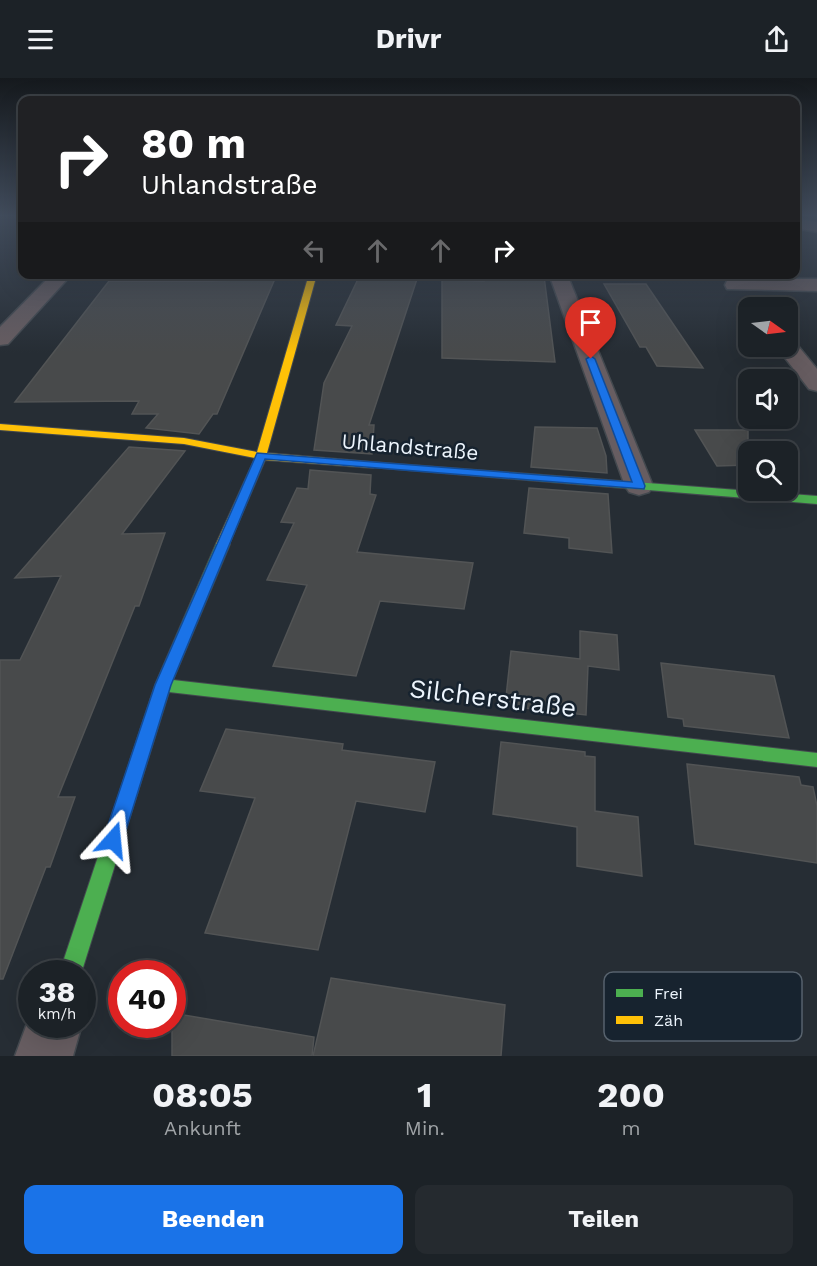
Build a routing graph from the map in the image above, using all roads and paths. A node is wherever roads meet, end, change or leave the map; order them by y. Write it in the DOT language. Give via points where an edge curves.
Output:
graph roads {
  1 [pos="58,279"];
  2 [pos="312,279"];
  3 [pos="560,279"];
  4 [pos="729,280"];
  5 [pos="817,285"];
  6 [pos="744,297"];
  7 [pos="0,339"];
  8 [pos="795,357"];
  9 [pos="817,384"];
  10 [pos="0,427"];
  11 [pos="261,456"];
  12 [pos="639,486"];
  13 [pos="817,500"];
  14 [pos="163,685"];
  15 [pos="817,760"];
  16 [pos="75,960"];
  17 [pos="50,1038"];
  18 [pos="44,1056"];
  1 -- 7 [label="street"];
  2 -- 11 [label="street"];
  3 -- 12 [label="street"];
  4 -- 5 [label="street"];
  4 -- 6 [label="street"];
  8 -- 9 [label="street"];
  10 -- 11 [label="street, Uhlandstraße" via="184,441"];
  11 -- 12 [label="street, Uhlandstraße"];
  11 -- 14 [label="street"];
  12 -- 13 [label="street, Uhlandstraße"];
  14 -- 15 [label="street, Silcherstraße"];
  14 -- 16 [label="street"];
  17 -- 18 [label="street"];
}
